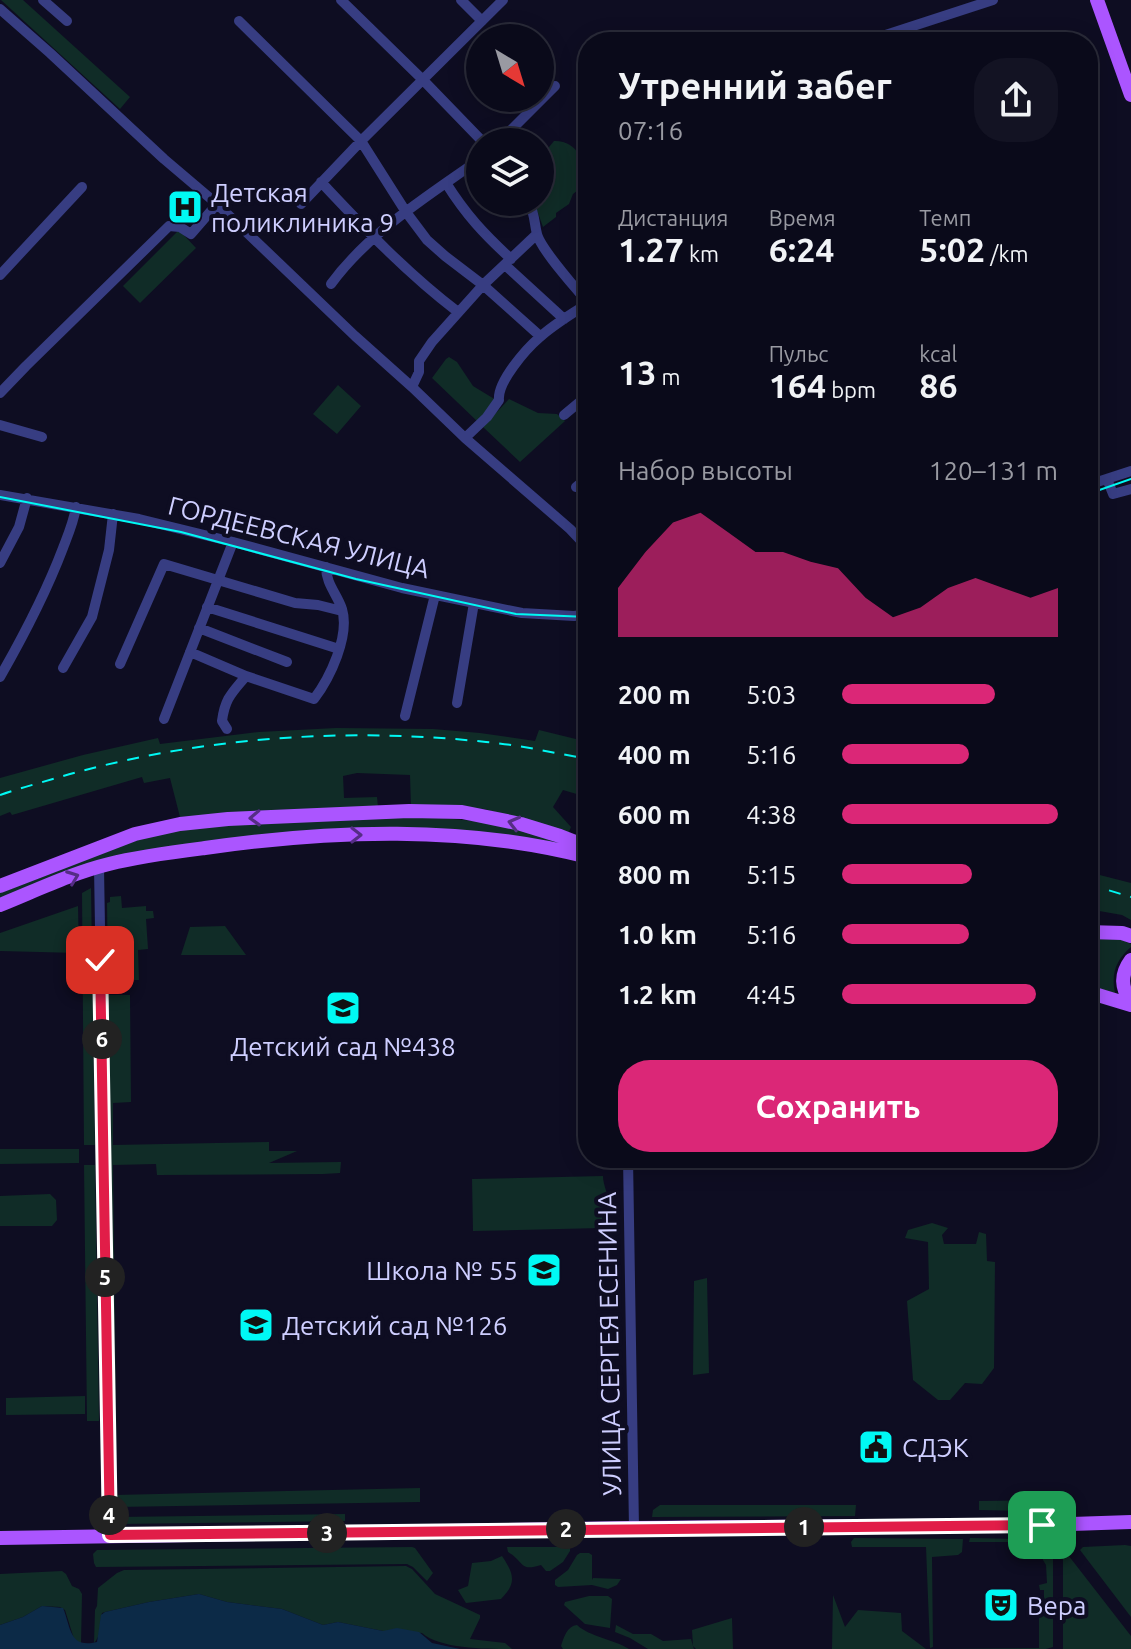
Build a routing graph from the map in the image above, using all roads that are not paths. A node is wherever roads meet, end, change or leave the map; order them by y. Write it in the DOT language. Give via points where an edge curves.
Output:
graph roads {
  1 [pos="341,0"];
  2 [pos="461,0"];
  3 [pos="503,0"];
  4 [pos="993,0"];
  5 [pos="1097,0"];
  6 [pos="44,1"];
  7 [pos="0,9"];
  8 [pos="67,21"];
  9 [pos="239,21"];
  10 [pos="482,21"];
  11 [pos="895,32"];
  12 [pos="423,80"];
  13 [pos="555,86"];
  14 [pos="1131,95"];
  15 [pos="469,128"];
  16 [pos="513,128"];
  17 [pos="361,141"];
  18 [pos="466,169"];
  19 [pos="321,182"];
  20 [pos="446,183"];
  21 [pos="82,187"];
  22 [pos="217,204"];
  23 [pos="301,204"];
  24 [pos="406,212"];
  25 [pos="535,216"];
  26 [pos="537,234"];
  27 [pos="374,238"];
  28 [pos="508,262"];
  29 [pos="0,275"];
  30 [pos="331,284"];
  31 [pos="483,285"];
  32 [pos="578,291"];
  33 [pos="578,310"];
  34 [pos="458,312"];
  35 [pos="564,319"];
  36 [pos="540,336"];
  37 [pos="412,387"];
  38 [pos="0,393"];
  39 [pos="578,403"];
  40 [pos="564,415"];
  41 [pos="0,425"];
  42 [pos="42,437"];
  43 [pos="465,438"];
  44 [pos="1131,471"];
  45 [pos="1107,479"];
  46 [pos="1098,482"];
  47 [pos="1131,489"];
  48 [pos="0,495"];
  49 [pos="27,498"];
  50 [pos="76,507"];
  51 [pos="113,514"];
  52 [pos="578,537"];
  53 [pos="233,542"];
  54 [pos="0,563"];
  55 [pos="326,567"];
  56 [pos="218,579"];
  57 [pos="435,595"];
  58 [pos="474,603"];
  59 [pos="207,607"];
  60 [pos="342,611"];
  61 [pos="578,615"];
  62 [pos="199,628"];
  63 [pos="339,649"];
  64 [pos="190,652"];
  65 [pos="287,662"];
  66 [pos="120,664"];
  67 [pos="63,668"];
  68 [pos="246,676"];
  69 [pos="0,677"];
  70 [pos="457,703"];
  71 [pos="405,716"];
  72 [pos="164,719"];
  73 [pos="227,729"];
  74 [pos="560,843"];
  75 [pos="578,846"];
  76 [pos="578,852"];
  77 [pos="99,867"];
  78 [pos="0,886"];
  79 [pos="0,905"];
  80 [pos="1098,932"];
  81 [pos="1131,936"];
  82 [pos="1131,960"];
  83 [pos="1098,995"];
  84 [pos="1131,1004"];
  85 [pos="628,1168"];
  86 [pos="1131,1522"];
  87 [pos="634,1528"];
  88 [pos="110,1535"];
  89 [pos="0,1538"];
  1 -- 12 [label="street"];
  2 -- 10 [label="street"];
  3 -- 10 [label="street"];
  4 -- 11 [label="street"];
  5 -- 14 [label="main road"];
  6 -- 8 [label="street"];
  7 -- 22 [label="street"];
  9 -- 17 [label="street"];
  10 -- 12 [label="street"];
  12 -- 15 [label="street"];
  12 -- 17 [label="street"];
  13 -- 16 [label="street"];
  17 -- 19 [label="street"];
  17 -- 24 [label="street"];
  18 -- 20 [label="street"];
  19 -- 23 [label="street"];
  19 -- 27 [label="street"];
  20 -- 24 [label="street"];
  20 -- 28 [label="street"];
  21 -- 29 [label="street"];
  22 -- 37 [label="street"];
  22 -- 38 [label="street" via="191,234 169,226"];
  24 -- 27 [label="street"];
  24 -- 31 [label="street" via="427,240"];
  25 -- 26 [label="street"];
  26 -- 28 [label="street"];
  26 -- 32 [label="street"];
  27 -- 30 [label="street"];
  27 -- 34 [label="street"];
  28 -- 31 [label="street"];
  28 -- 35 [label="street"];
  31 -- 34 [label="street"];
  31 -- 36 [label="street"];
  33 -- 35 [label="street"];
  34 -- 37 [label="street" via="419,361"];
  35 -- 36 [label="street"];
  36 -- 43 [label="street" via="501,386 493,409"];
  37 -- 43 [label="street"];
  39 -- 40 [label="street"];
  41 -- 42 [label="street"];
  43 -- 52 [label="street"];
  44 -- 45 [label="street"];
  45 -- 46 [label="street"];
  45 -- 47 [label="street" via="1113,494"];
  48 -- 49 [label="street, ГОРДЕЕВСКАЯ УЛИЦА"];
  49 -- 50 [label="street, ГОРДЕЕВСКАЯ УЛИЦА"];
  49 -- 54 [label="street"];
  50 -- 51 [label="street, ГОРДЕЕВСКАЯ УЛИЦА"];
  50 -- 69 [label="street" via="54,572"];
  51 -- 53 [label="street, ГОРДЕЕВСКАЯ УЛИЦА"];
  51 -- 67 [label="street" via="92,617"];
  53 -- 55 [label="street, ГОРДЕЕВСКАЯ УЛИЦА"];
  53 -- 56 [label="street"];
  55 -- 57 [label="street, ГОРДЕЕВСКАЯ УЛИЦА"];
  55 -- 60 [label="street"];
  56 -- 59 [label="street"];
  56 -- 60 [label="street"];
  56 -- 66 [label="street" via="164,564"];
  57 -- 58 [label="street, ГОРДЕЕВСКАЯ УЛИЦА"];
  57 -- 71 [label="street"];
  58 -- 61 [label="street, ГОРДЕЕВСКАЯ УЛИЦА" via="522,613"];
  58 -- 70 [label="street"];
  59 -- 62 [label="street"];
  59 -- 63 [label="street"];
  60 -- 63 [label="street"];
  62 -- 64 [label="street"];
  62 -- 65 [label="street"];
  63 -- 68 [label="street" via="314,699"];
  64 -- 68 [label="street"];
  64 -- 72 [label="street"];
  68 -- 73 [label="street" via="224,706"];
  74 -- 75 [label="main road"];
  74 -- 76 [label="main road"];
  77 -- 74 [label="main road, one-way" via="259,840 334,835"];
  74 -- 78 [label="main road, one-way" via="507,821 462,812 228,819 135,834"];
  79 -- 77 [label="main road, one-way"];
  77 -- 88 [label="street"];
  80 -- 81 [label="main road"];
  82 -- 84 [label="main road" via="1122,981"];
  83 -- 84 [label="main road"];
  85 -- 87 [label="street, УЛИЦА СЕРГЕЯ ЕСЕНИНА"];
  86 -- 87 [label="main road"];
  87 -- 88 [label="main road"];
  88 -- 89 [label="main road"];
}
